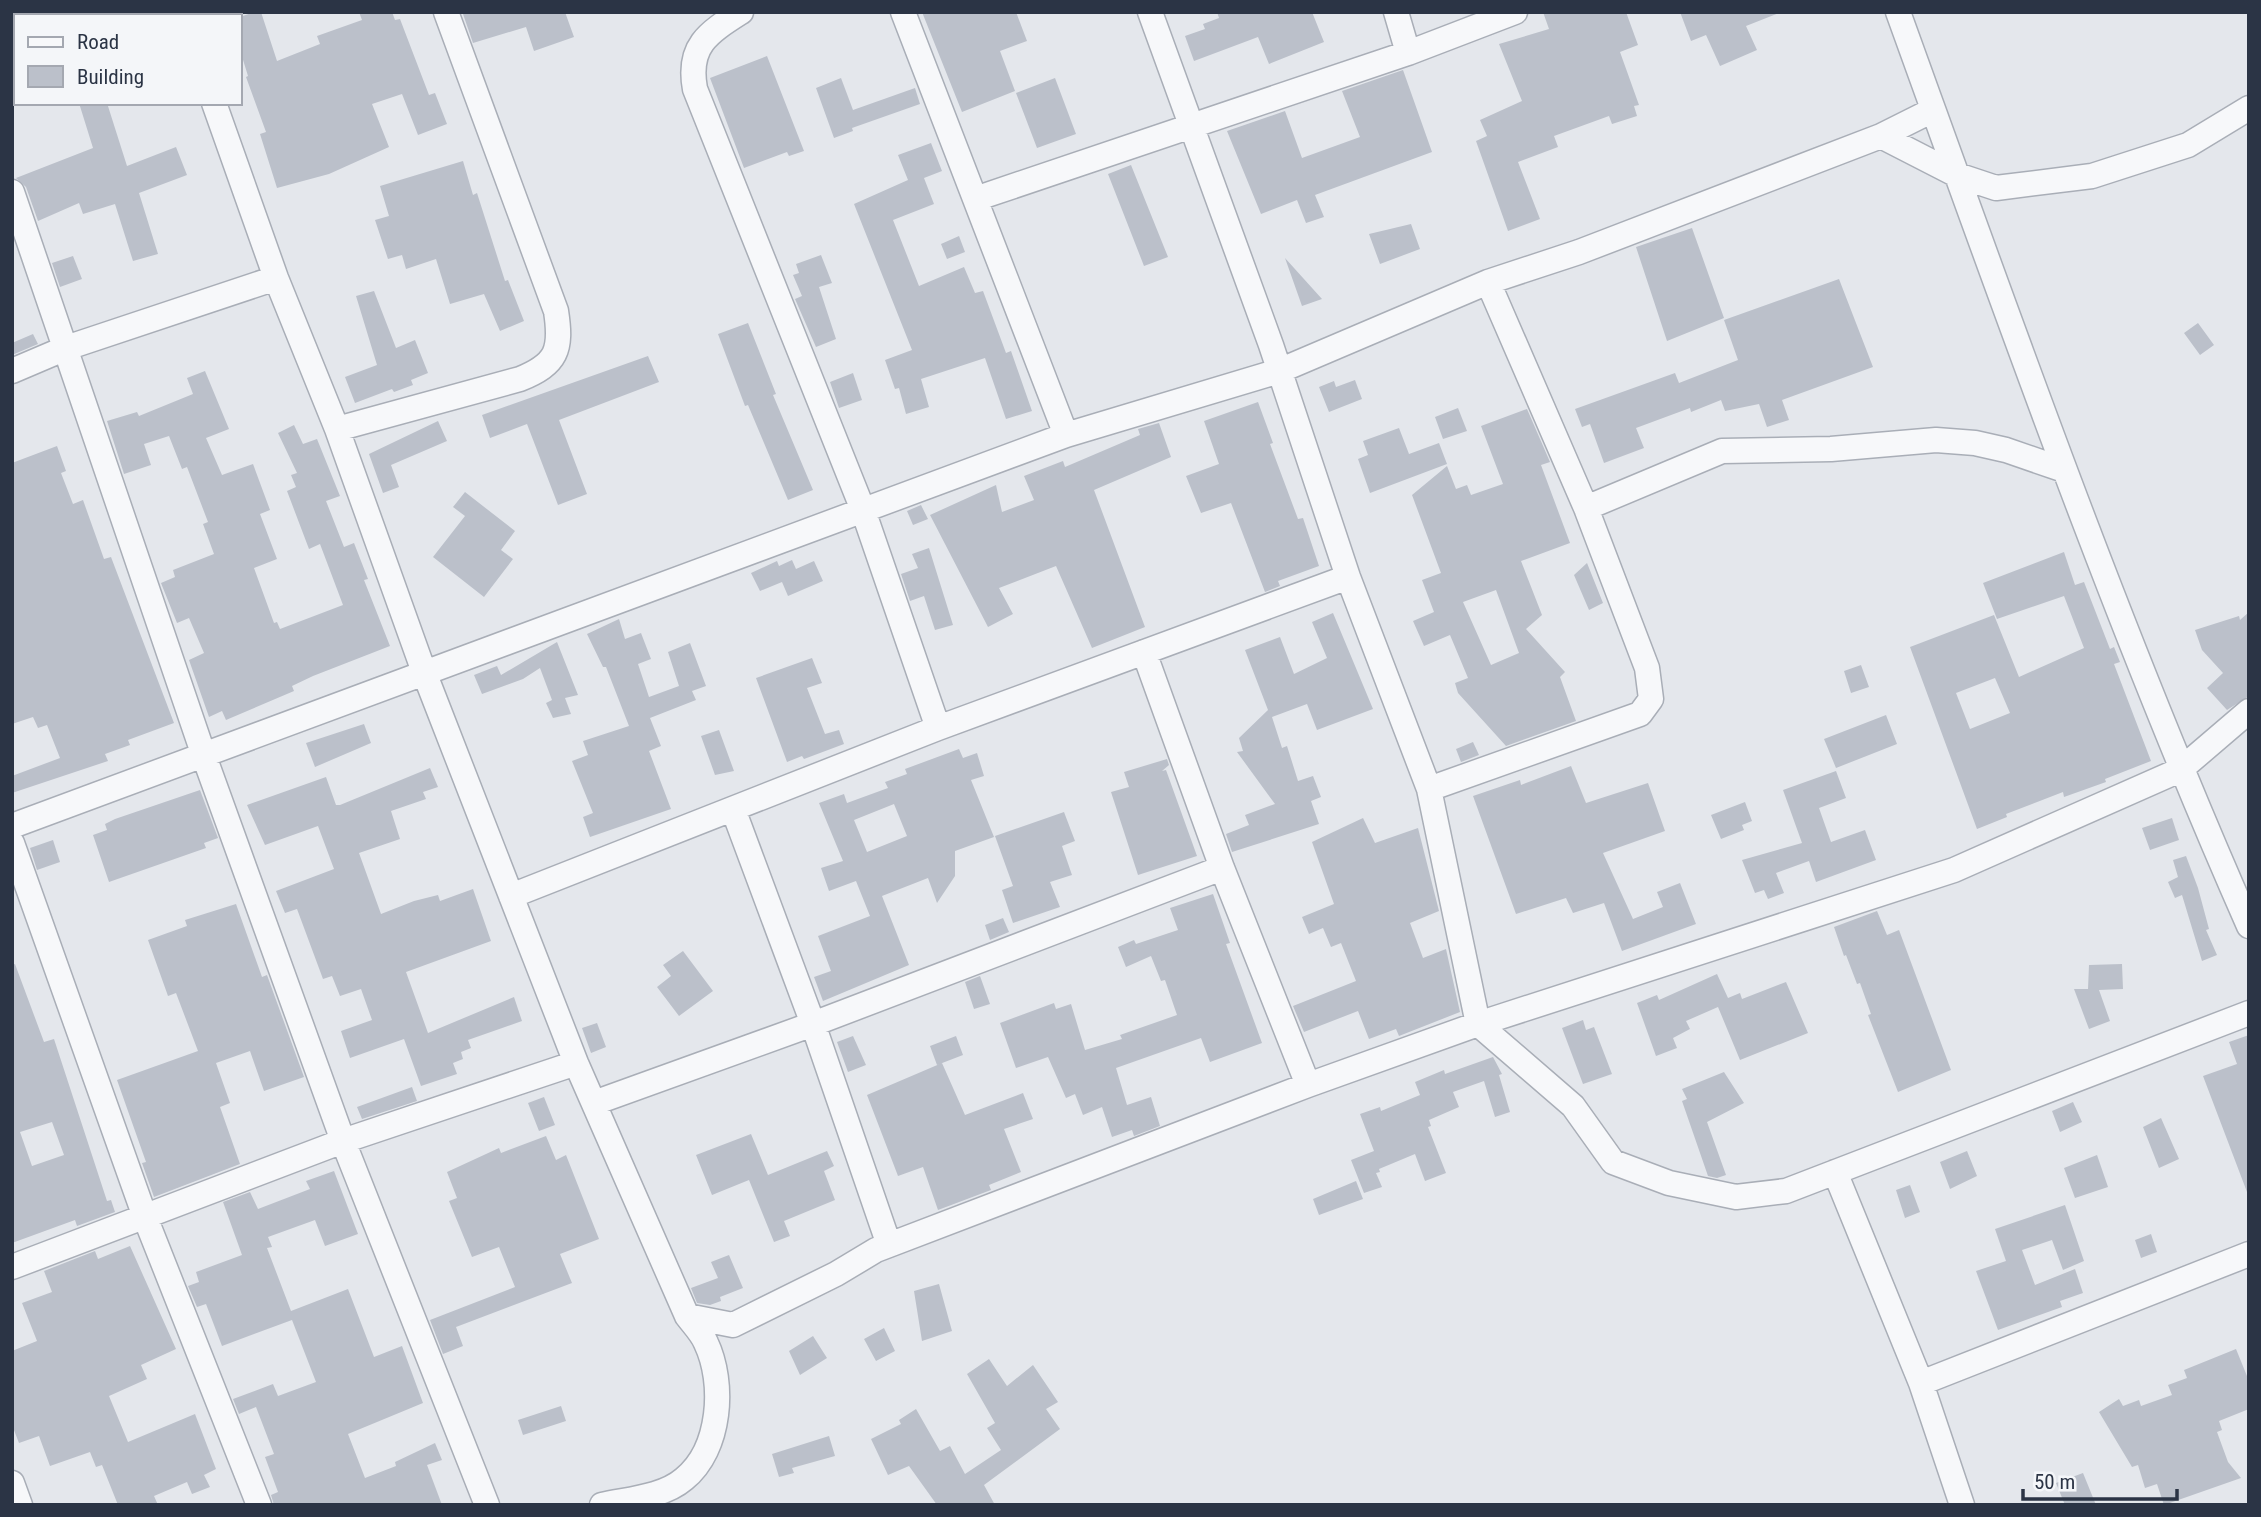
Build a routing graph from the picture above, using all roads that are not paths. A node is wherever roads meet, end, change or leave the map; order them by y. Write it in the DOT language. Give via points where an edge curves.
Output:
graph roads {
  1 [pos="446,12"];
  2 [pos="741,12"];
  3 [pos="902,12"];
  4 [pos="1396,12"];
  5 [pos="1515,12"];
  6 [pos="1898,12"];
  7 [pos="1152,14"];
  8 [pos="1408,52"];
  9 [pos="215,105"];
  10 [pos="2249,108"];
  11 [pos="1933,110"];
  12 [pos="1192,126"];
  13 [pos="1881,136"];
  14 [pos="1957,175"];
  15 [pos="12,192"];
  16 [pos="975,199"];
  17 [pos="276,278"];
  18 [pos="1488,282"];
  19 [pos="66,348"];
  20 [pos="12,371"];
  21 [pos="1279,371"];
  22 [pos="337,429"];
  23 [pos="1066,435"];
  24 [pos="2064,470"];
  25 [pos="1586,508"];
  26 [pos="863,510"];
  27 [pos="1348,576"];
  28 [pos="1144,652"];
  29 [pos="424,672"];
  30 [pos="2249,711"];
  31 [pos="937,728"];
  32 [pos="204,756"];
  33 [pos="2180,770"];
  34 [pos="1429,789"];
  35 [pos="733,808"];
  36 [pos="12,826"];
  37 [pos="12,843"];
  38 [pos="1222,868"];
  39 [pos="511,896"];
  40 [pos="2249,926"];
  41 [pos="2249,1013"];
  42 [pos="813,1024"];
  43 [pos="1478,1024"];
  44 [pos="576,1063"];
  45 [pos="1308,1085"];
  46 [pos="594,1103"];
  47 [pos="343,1141"];
  48 [pos="1835,1172"];
  49 [pos="145,1216"];
  50 [pos="889,1245"];
  51 [pos="2249,1254"];
  52 [pos="12,1267"];
  53 [pos="687,1316"];
  54 [pos="1921,1383"];
  55 [pos="12,1483"];
  56 [pos="20,1505"];
  57 [pos="259,1505"];
  58 [pos="486,1505"];
  59 [pos="602,1505"];
  60 [pos="1962,1505"];
  1 -- 22 [label="street" via="556,311 555,356 542,370 520,379"];
  2 -- 26 [label="street" via="695,52 691,68 695,89"];
  3 -- 16 [label="street"];
  4 -- 8 [label="street"];
  5 -- 8 [label="street"];
  6 -- 11 [label="street"];
  7 -- 12 [label="street"];
  8 -- 12 [label="street"];
  9 -- 17 [label="street"];
  10 -- 14 [label="street" via="2188,145 2092,176 1996,188"];
  11 -- 13 [label="street"];
  11 -- 14 [label="street"];
  12 -- 16 [label="street"];
  12 -- 21 [label="street"];
  13 -- 14 [label="street"];
  13 -- 18 [label="street" via="1579,252"];
  14 -- 24 [label="street"];
  15 -- 19 [label="street"];
  16 -- 23 [label="street"];
  17 -- 19 [label="street"];
  17 -- 22 [label="street"];
  18 -- 21 [label="street"];
  18 -- 25 [label="street"];
  19 -- 20 [label="street"];
  19 -- 32 [label="street"];
  21 -- 23 [label="street"];
  21 -- 27 [label="street"];
  22 -- 29 [label="street"];
  23 -- 26 [label="street"];
  24 -- 25 [label="street" via="2006,450 1936,440 1831,449 1722,451"];
  24 -- 33 [label="street"];
  25 -- 34 [label="street" via="1647,668 1651,699 1640,714"];
  26 -- 29 [label="street"];
  26 -- 31 [label="street"];
  27 -- 28 [label="street"];
  27 -- 34 [label="street"];
  28 -- 31 [label="street"];
  28 -- 38 [label="street"];
  29 -- 32 [label="street"];
  29 -- 39 [label="street"];
  30 -- 33 [label="street"];
  31 -- 35 [label="street"];
  32 -- 36 [label="street"];
  32 -- 47 [label="street"];
  33 -- 40 [label="street"];
  33 -- 43 [label="street" via="1954,870"];
  34 -- 43 [label="street"];
  35 -- 39 [label="street"];
  35 -- 42 [label="street"];
  37 -- 49 [label="street"];
  38 -- 42 [label="street"];
  38 -- 45 [label="street"];
  39 -- 44 [label="street"];
  41 -- 48 [label="street"];
  42 -- 46 [label="street"];
  42 -- 50 [label="street"];
  43 -- 45 [label="street"];
  43 -- 48 [label="street" via="1573,1106 1613,1162 1669,1182 1736,1196 1786,1191"];
  44 -- 46 [label="street"];
  44 -- 47 [label="street"];
  45 -- 50 [label="street"];
  46 -- 53 [label="street"];
  47 -- 49 [label="street"];
  47 -- 58 [label="street"];
  48 -- 54 [label="street"];
  49 -- 52 [label="street"];
  49 -- 57 [label="street"];
  50 -- 53 [label="street" via="733,1325"];
  51 -- 54 [label="street"];
  53 -- 59 [label="street" via="706,1343 718,1387 716,1416 701,1462 684,1480 659,1493"];
  54 -- 60 [label="street"];
  55 -- 56 [label="street"];
}
